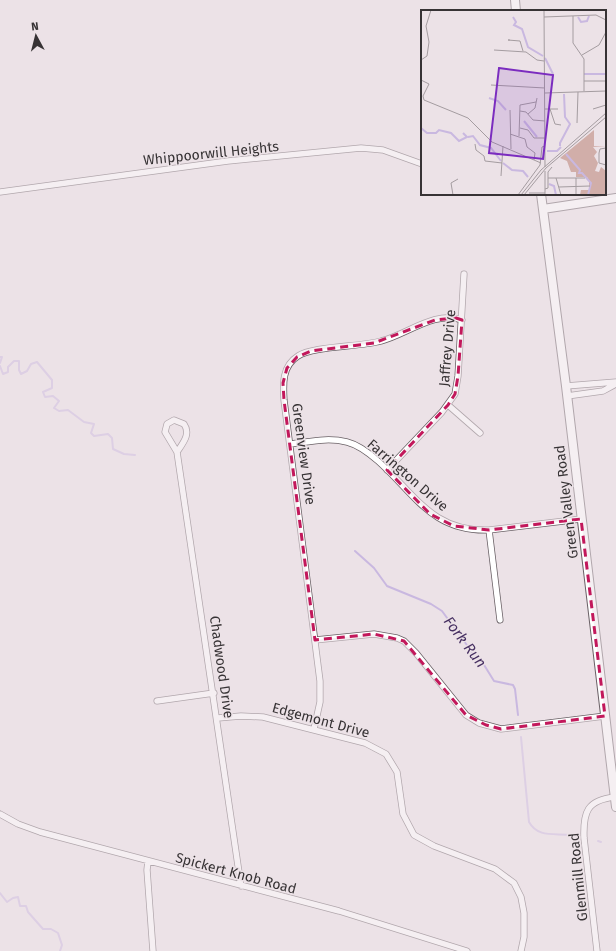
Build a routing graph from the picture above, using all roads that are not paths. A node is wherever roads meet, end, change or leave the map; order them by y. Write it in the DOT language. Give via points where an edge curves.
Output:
graph roads {
  1 [pos="515,0"];
  2 [pos="516,10"];
  3 [pos="421,164"];
  4 [pos="0,192"];
  5 [pos="541,195"];
  6 [pos="616,198"];
  7 [pos="543,209"];
  8 [pos="464,274"];
  9 [pos="462,320"];
  10 [pos="616,383"];
  11 [pos="566,386"];
  12 [pos="567,396"];
  13 [pos="448,405"];
  14 [pos="480,433"];
  15 [pos="290,444"];
  16 [pos="177,452"];
  17 [pos="387,470"];
  18 [pos="581,518"];
  19 [pos="489,530"];
  20 [pos="500,620"];
  21 [pos="315,640"];
  22 [pos="214,693"];
  23 [pos="157,701"];
  24 [pos="605,716"];
  25 [pos="218,718"];
  26 [pos="314,729"];
  27 [pos="615,797"];
  28 [pos="616,807"];
  29 [pos="0,814"];
  30 [pos="148,861"];
  31 [pos="241,886"];
  32 [pos="153,951"];
  33 [pos="467,951"];
  34 [pos="521,951"];
  35 [pos="597,951"];
  1 -- 2 [label="street"];
  3 -- 4 [label="street, Whippoorwill Heights" via="383,150 361,148 228,161"];
  5 -- 7 [label="street, Green Valley Road"];
  6 -- 7 [label="street"];
  7 -- 11 [label="street, Green Valley Road"];
  8 -- 9 [label="street, Jaffrey Drive"];
  9 -- 13 [label="street, Jaffrey Drive" via="458,376 455,394"];
  9 -- 15 [label="street, Greenview Drive" via="435,320 379,342 311,351 297,357 287,368 283,383"];
  10 -- 11 [label="street"];
  10 -- 12 [label="street" via="603,391"];
  11 -- 12 [label="street, Green Valley Road"];
  12 -- 18 [label="street, Green Valley Road"];
  13 -- 14 [label="street"];
  13 -- 17 [label="street, Jaffrey Drive"];
  15 -- 17 [label="street, Farrington Drive" via="329,439 348,442 368,453"];
  15 -- 21 [label="street, Greenview Drive"];
  16 -- 16 [label="street, Chadwood Drive" via="188,431 184,424 174,420 167,424 165,432"];
  16 -- 22 [label="street, Chadwood Drive"];
  17 -- 19 [label="street, Farrington Drive" via="422,507 438,519 466,529"];
  18 -- 19 [label="street, Farrington Drive"];
  18 -- 24 [label="street, Green Valley Road"];
  19 -- 20 [label="street"];
  21 -- 24 [label="street" via="374,634 390,635 404,641 466,715 501,729"];
  21 -- 26 [label="street, Greenview Drive" via="321,696"];
  22 -- 23 [label="street"];
  22 -- 25 [label="street, Chadwood Drive"];
  24 -- 27 [label="street, Green Valley Road"];
  25 -- 26 [label="street, Edgemont Drive" via="263,717"];
  25 -- 31 [label="street, Chadwood Drive"];
  26 -- 34 [label="street, Edgemont Drive" via="365,743 386,754 397,772 403,814 414,834 434,846 495,869 509,878 518,890 523,905 525,929"];
  27 -- 28 [label="street, Green Valley Road"];
  27 -- 35 [label="street, Glenmill Road" via="601,798 594,802 586,812 584,820"];
  29 -- 30 [label="street, Spickert Knob Road" via="40,832"];
  30 -- 31 [label="street, Spickert Knob Road"];
  30 -- 32 [label="street"];
  31 -- 33 [label="street, Spickert Knob Road" via="339,911"];
}
